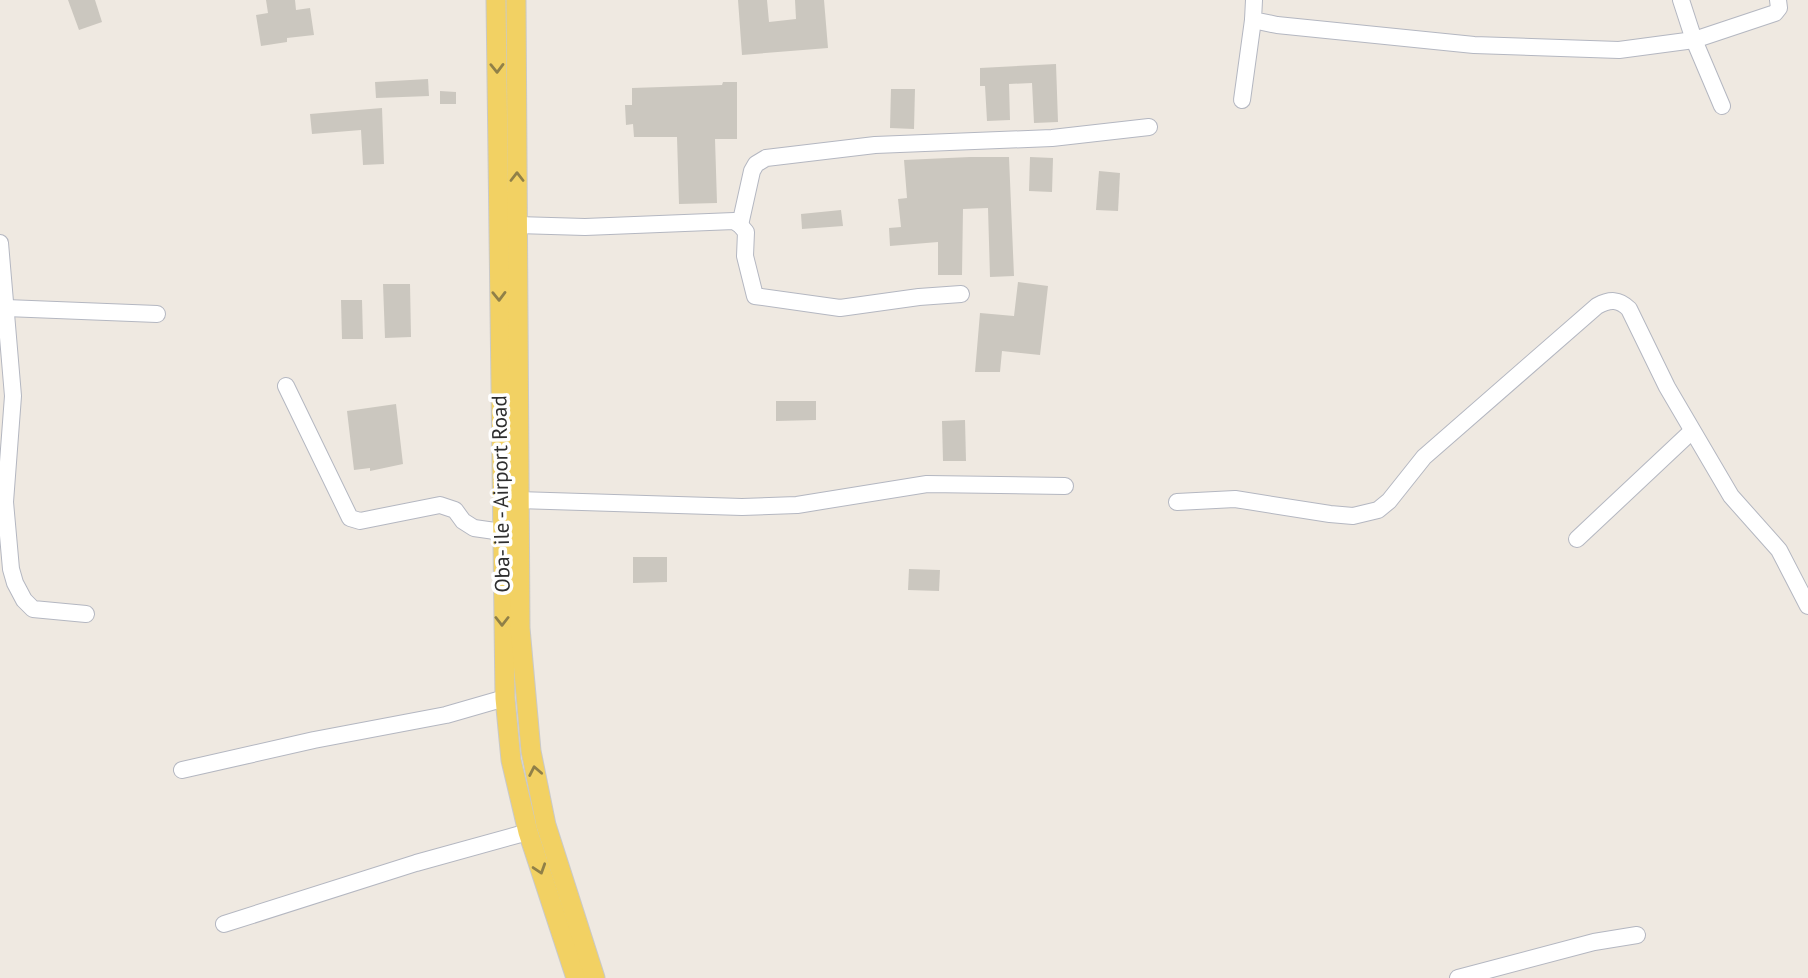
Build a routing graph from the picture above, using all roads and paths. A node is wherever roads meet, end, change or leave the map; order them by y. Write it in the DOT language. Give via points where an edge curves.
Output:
graph roads {
  1 [pos="1254,0"];
  2 [pos="1681,0"];
  3 [pos="1778,0"];
  4 [pos="506,3"];
  5 [pos="1253,20"];
  6 [pos="1694,40"];
  7 [pos="1242,100"];
  8 [pos="1722,106"];
  9 [pos="1149,127"];
  10 [pos="517,225"];
  11 [pos="740,225"];
  12 [pos="0,243"];
  13 [pos="961,294"];
  14 [pos="6,308"];
  15 [pos="157,314"];
  16 [pos="286,386"];
  17 [pos="1692,431"];
  18 [pos="1065,485"];
  19 [pos="519,500"];
  20 [pos="1177,502"];
  21 [pos="502,531"];
  22 [pos="1577,539"];
  23 [pos="1808,606"];
  24 [pos="86,614"];
  25 [pos="505,698"];
  26 [pos="183,770"];
  27 [pos="528,832"];
  28 [pos="224,924"];
  29 [pos="1637,935"];
  30 [pos="576,978"];
  31 [pos="594,978"];
  32 [pos="1458,978"];
  1 -- 5 [label="street"];
  2 -- 6 [label="street"];
  3 -- 6 [label="street" via="1775,13"];
  10 -- 4 [label="main road, Oba- ile - Airport Road, one-way"];
  4 -- 21 [label="main road, Oba- ile - Airport Road, one-way"];
  5 -- 6 [label="street" via="1488,46 1619,50"];
  5 -- 7 [label="street"];
  6 -- 8 [label="street"];
  9 -- 11 [label="street" via="1052,138 874,145 766,158 752,171"];
  10 -- 11 [label="street" via="734,221"];
  10 -- 19 [label="main road, Oba- ile - Airport Road"];
  11 -- 13 [label="street" via="746,232 745,256 754,296 840,308"];
  12 -- 14 [label="street"];
  14 -- 15 [label="street"];
  14 -- 24 [label="street" via="13,396 5,502 11,569 24,600 33,609"];
  16 -- 21 [label="street" via="353,521 440,505 455,510 474,528"];
  17 -- 20 [label="street" via="1629,309 1615,300 1597,306 1429,452 1378,510 1353,516 1235,499"];
  17 -- 22 [label="street"];
  17 -- 23 [label="street" via="1731,496 1779,550"];
  18 -- 19 [label="street" via="927,484 797,505 743,508"];
  31 -- 19 [label="main road, Oba- ile - Airport Road, one-way" via="546,825 531,751 520,628"];
  21 -- 25 [label="main road, Oba- ile - Airport Road, one-way"];
  25 -- 26 [label="street" via="446,715"];
  25 -- 27 [label="main road, Oba- ile - Airport Road" via="511,760"];
  27 -- 28 [label="street"];
  27 -- 30 [label="main road, Oba- ile - Airport Road, one-way"];
  29 -- 32 [label="street"];
}
